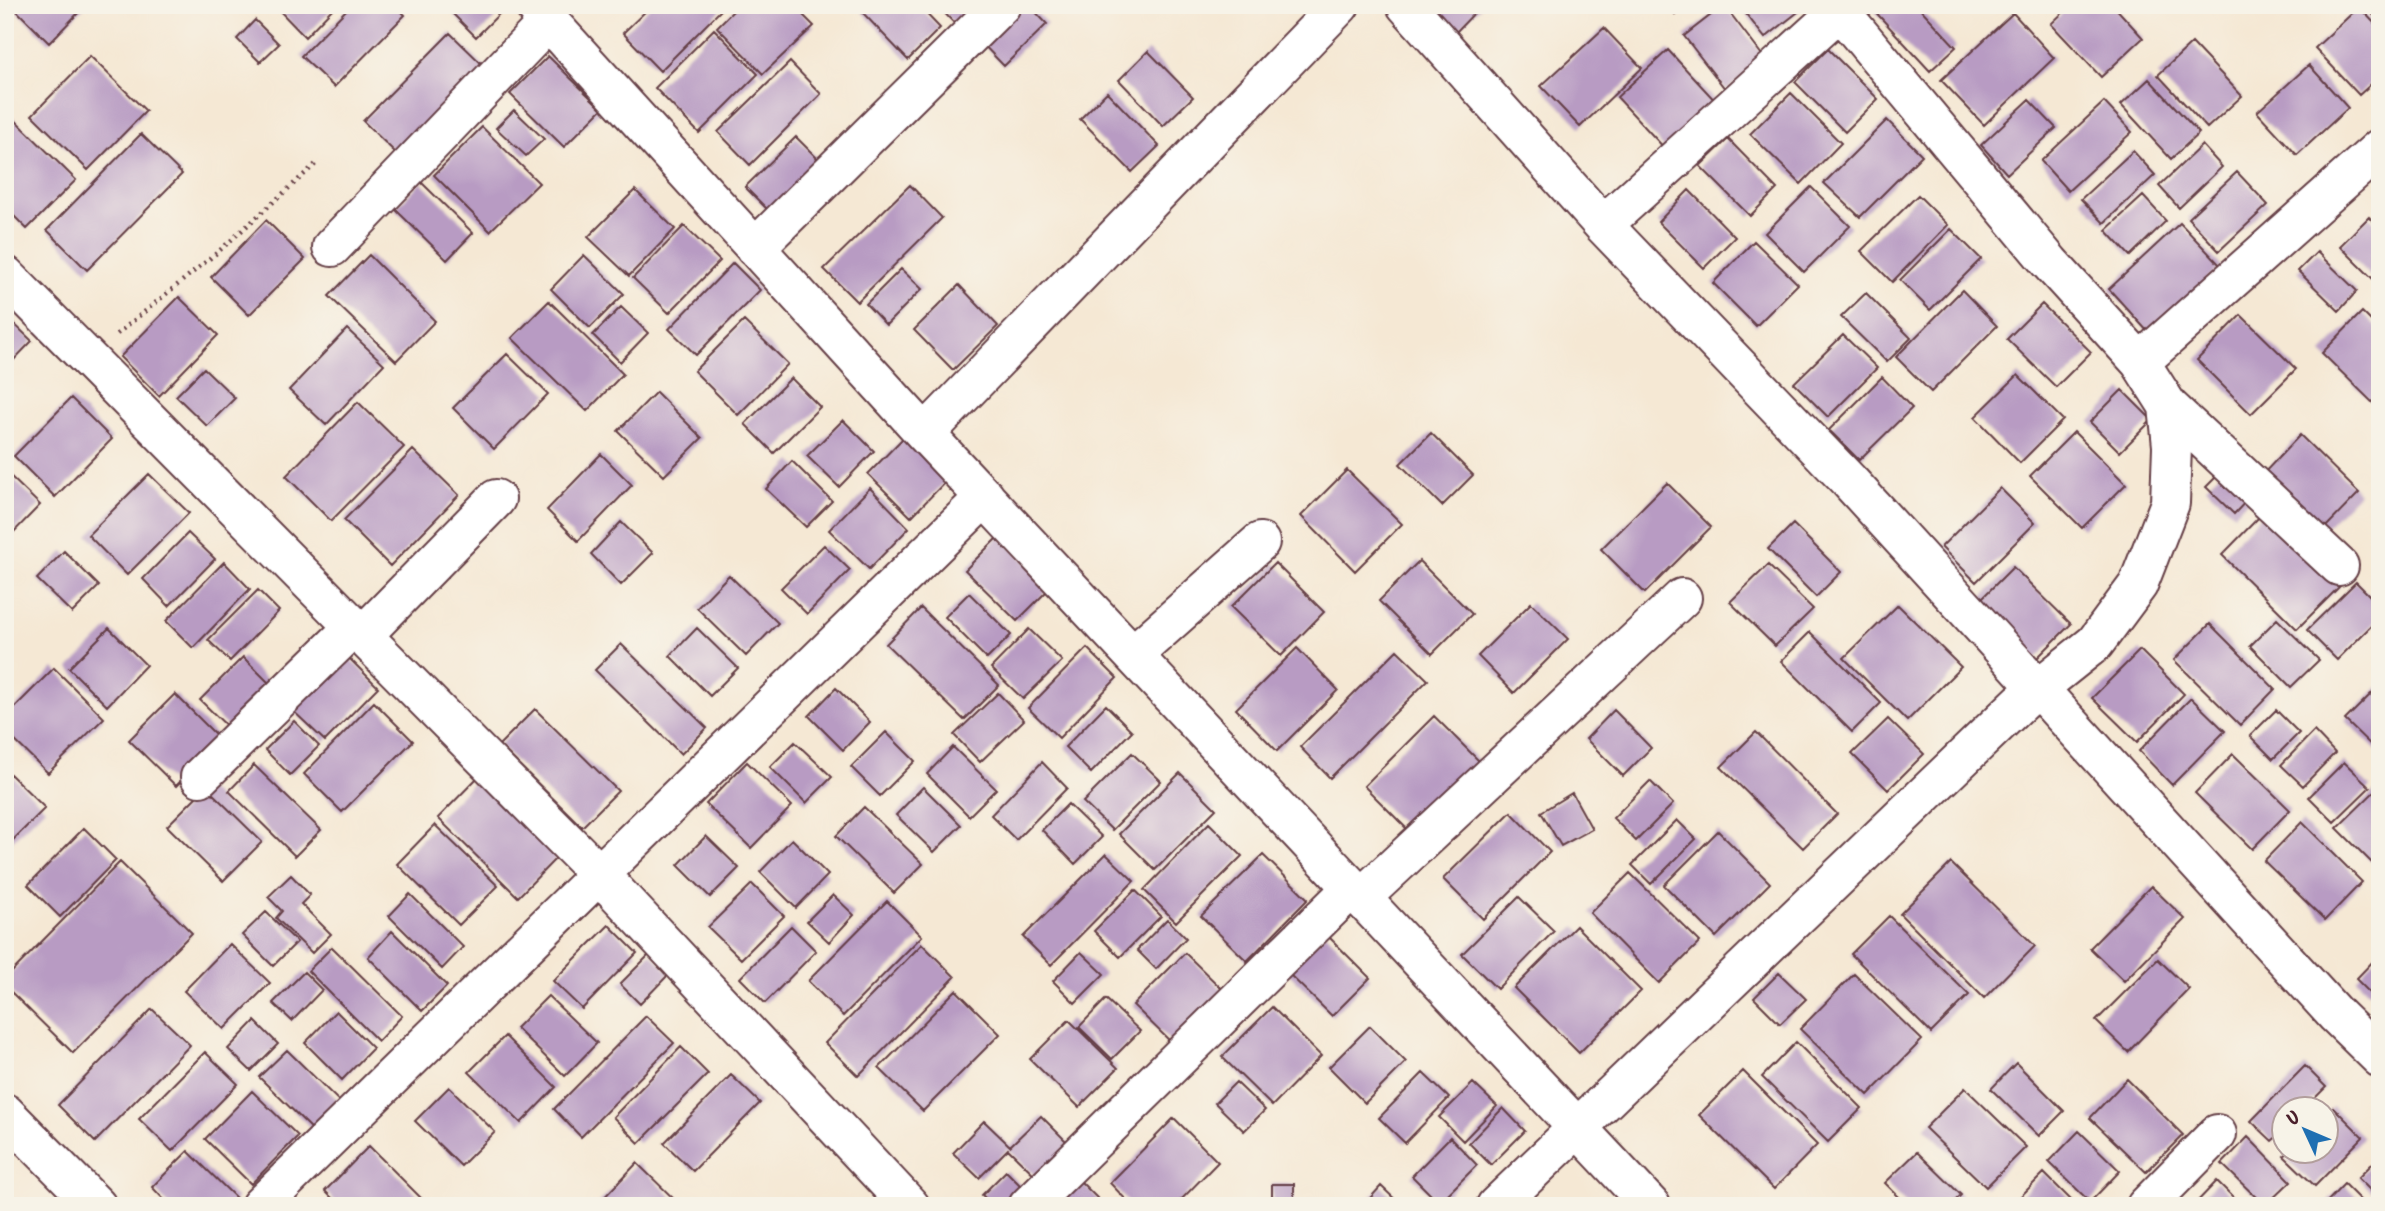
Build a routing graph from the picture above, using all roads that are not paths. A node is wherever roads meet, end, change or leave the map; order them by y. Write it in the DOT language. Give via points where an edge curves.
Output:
graph roads {
  1 [pos="1001,5"];
  2 [pos="1340,5"];
  3 [pos="1406,5"];
  4 [pos="1837,8"];
  5 [pos="545,12"];
  6 [pos="2380,148"];
  7 [pos="1603,225"];
  8 [pos="332,247"];
  9 [pos="755,248"];
  10 [pos="5,275"];
  11 [pos="2140,362"];
  12 [pos="2168,406"];
  13 [pos="925,434"];
  14 [pos="985,497"];
  15 [pos="496,499"];
  16 [pos="1259,542"];
  17 [pos="2339,566"];
  18 [pos="1682,598"];
  19 [pos="359,631"];
  20 [pos="1134,654"];
  21 [pos="2037,688"];
  22 [pos="200,777"];
  23 [pos="600,875"];
  24 [pos="1356,893"];
  25 [pos="2380,1058"];
  26 [pos="5,1113"];
  27 [pos="1577,1128"];
  28 [pos="2217,1134"];
  29 [pos="97,1206"];
  30 [pos="260,1206"];
  31 [pos="910,1206"];
  32 [pos="1027,1206"];
  33 [pos="1496,1206"];
  34 [pos="1651,1206"];
  35 [pos="2146,1206"];
  1 -- 9 [label="street"];
  2 -- 13 [label="street"];
  3 -- 7 [label="street"];
  4 -- 7 [label="street"];
  4 -- 11 [label="street" via="2050,263"];
  5 -- 8 [label="street"];
  5 -- 9 [label="street"];
  6 -- 11 [label="street"];
  7 -- 21 [label="street" via="1850,482"];
  9 -- 13 [label="street"];
  10 -- 19 [label="street"];
  11 -- 12 [label="street"];
  12 -- 17 [label="street"];
  12 -- 21 [label="street" via="2170,503 2138,584 2095,643"];
  13 -- 14 [label="street"];
  14 -- 20 [label="street"];
  14 -- 23 [label="street"];
  15 -- 19 [label="street"];
  16 -- 20 [label="street"];
  18 -- 24 [label="street"];
  19 -- 22 [label="street"];
  19 -- 23 [label="street"];
  20 -- 24 [label="street"];
  21 -- 25 [label="street"];
  21 -- 27 [label="street"];
  23 -- 30 [label="street"];
  23 -- 31 [label="street"];
  24 -- 27 [label="street"];
  24 -- 32 [label="street"];
  26 -- 29 [label="street"];
  27 -- 33 [label="street"];
  27 -- 34 [label="street"];
  28 -- 35 [label="street"];
}
